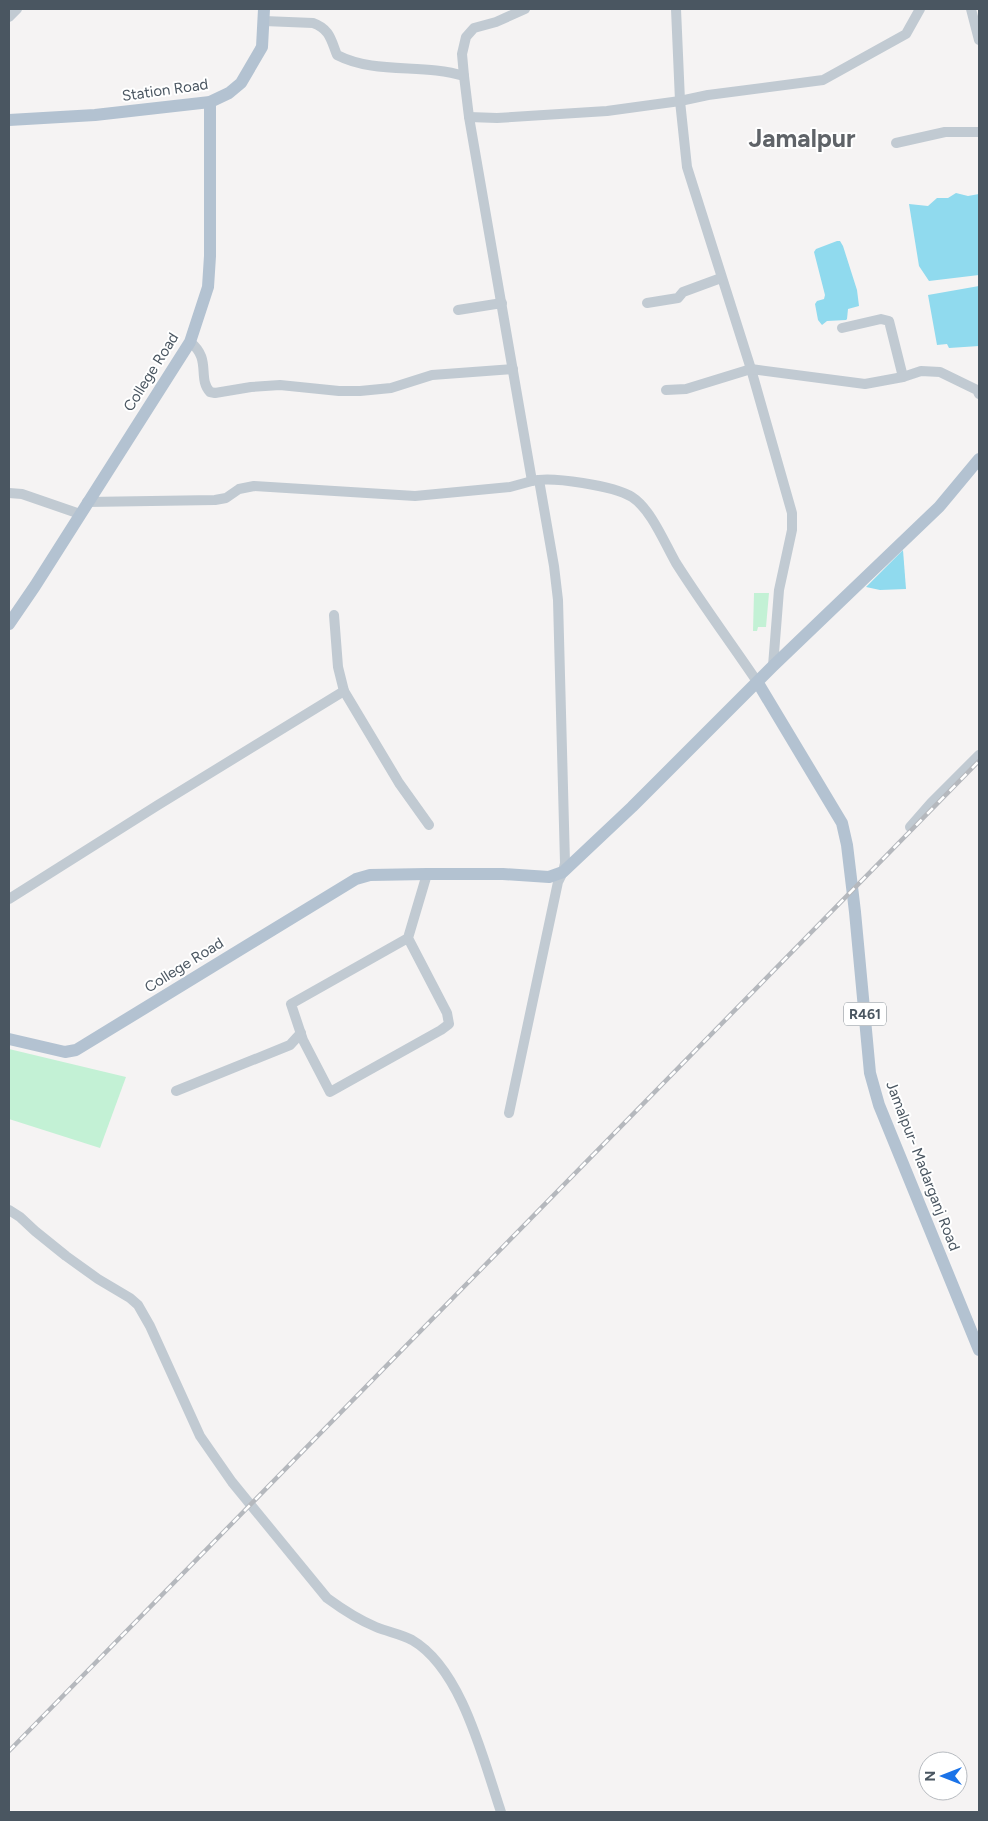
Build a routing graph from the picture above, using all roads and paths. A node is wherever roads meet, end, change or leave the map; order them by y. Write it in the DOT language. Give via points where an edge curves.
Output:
graph roads {
  1 [pos="17,9"];
  2 [pos="524,9"];
  3 [pos="676,9"];
  4 [pos="920,9"];
  5 [pos="971,9"];
  6 [pos="264,15"];
  7 [pos="9,17"];
  8 [pos="979,40"];
  9 [pos="464,76"];
  10 [pos="680,101"];
  11 [pos="210,102"];
  12 [pos="469,117"];
  13 [pos="9,120"];
  14 [pos="979,132"];
  15 [pos="896,143"];
  16 [pos="722,278"];
  17 [pos="502,303"];
  18 [pos="647,303"];
  19 [pos="458,310"];
  20 [pos="842,328"];
  21 [pos="190,342"];
  22 [pos="513,369"];
  23 [pos="751,369"];
  24 [pos="904,377"];
  25 [pos="666,390"];
  26 [pos="979,394"];
  27 [pos="979,459"];
  28 [pos="535,481"];
  29 [pos="9,493"];
  30 [pos="87,502"];
  31 [pos="80,514"];
  32 [pos="334,615"];
  33 [pos="9,624"];
  34 [pos="773,666"];
  35 [pos="758,683"];
  36 [pos="344,691"];
  37 [pos="979,755"];
  38 [pos="429,825"];
  39 [pos="910,828"];
  40 [pos="564,872"];
  41 [pos="427,874"];
  42 [pos="9,900"];
  43 [pos="408,938"];
  44 [pos="301,1033"];
  45 [pos="9,1039"];
  46 [pos="290,1045"];
  47 [pos="308,1048"];
  48 [pos="176,1091"];
  49 [pos="509,1113"];
  50 [pos="9,1210"];
  51 [pos="979,1350"];
  52 [pos="501,1812"];
  1 -- 7 [label="street"];
  2 -- 9 [label="street" via="474,28 466,37 462,54"];
  3 -- 10 [label="street"];
  4 -- 10 [label="street" via="906,34 823,80"];
  5 -- 8 [label="street"];
  6 -- 9 [label="street" via="321,26 328,32 337,55 348,61 447,71"];
  6 -- 11 [label="main road, Station Road" via="262,47 241,83"];
  9 -- 12 [label="street"];
  10 -- 12 [label="street" via="608,111"];
  10 -- 16 [label="street" via="687,167"];
  11 -- 13 [label="main road, Station Road" via="95,115"];
  11 -- 21 [label="main road, College Road" via="208,287"];
  12 -- 17 [label="street"];
  14 -- 15 [label="street" via="945,132"];
  16 -- 18 [label="street" via="682,292 678,298"];
  16 -- 23 [label="street"];
  17 -- 19 [label="street"];
  17 -- 22 [label="street"];
  20 -- 24 [label="street" via="889,321"];
  21 -- 22 [label="street" via="200,350 206,385 210,392 215,393 280,385 360,391 391,388 432,375"];
  21 -- 30 [label="main road, College Road"];
  22 -- 28 [label="street"];
  23 -- 24 [label="street" via="865,384"];
  23 -- 25 [label="street" via="686,389"];
  23 -- 34 [label="street" via="792,513"];
  24 -- 26 [label="street" via="920,371 940,372 977,390"];
  27 -- 34 [label="main road" via="939,507"];
  28 -- 30 [label="street" via="510,487 415,496 254,486 215,500"];
  28 -- 35 [label="street" via="577,483 633,497 645,509 677,564"];
  28 -- 40 [label="street" via="554,566 558,600"];
  29 -- 31 [label="street" via="22,494"];
  30 -- 31 [label="main road, College Road"];
  31 -- 33 [label="main road, College Road"];
  32 -- 36 [label="street" via="338,666"];
  34 -- 35 [label="main road"];
  35 -- 40 [label="main road"];
  35 -- 51 [label="main road, Jamalpur- Madarganj Road / R461" via="842,824 855,912 870,1073 879,1105"];
  36 -- 38 [label="street" via="391,771"];
  36 -- 42 [label="street"];
  37 -- 39 [label="street"];
  40 -- 41 [label="main road" via="549,877"];
  40 -- 49 [label="street" via="558,882"];
  41 -- 43 [label="street"];
  41 -- 45 [label="main road, College Road" via="370,875 356,879 76,1050 65,1052"];
  43 -- 44 [label="street" via="291,1004"];
  43 -- 47 [label="street" via="447,1012 449,1024 330,1092"];
  44 -- 46 [label="street"];
  44 -- 47 [label="street"];
  46 -- 47 [label="street"];
  46 -- 48 [label="street"];
  50 -- 52 [label="street" via="66,1256 138,1305 200,1436 232,1482 327,1598 375,1626 410,1639 426,1649 461,1699"];
}
